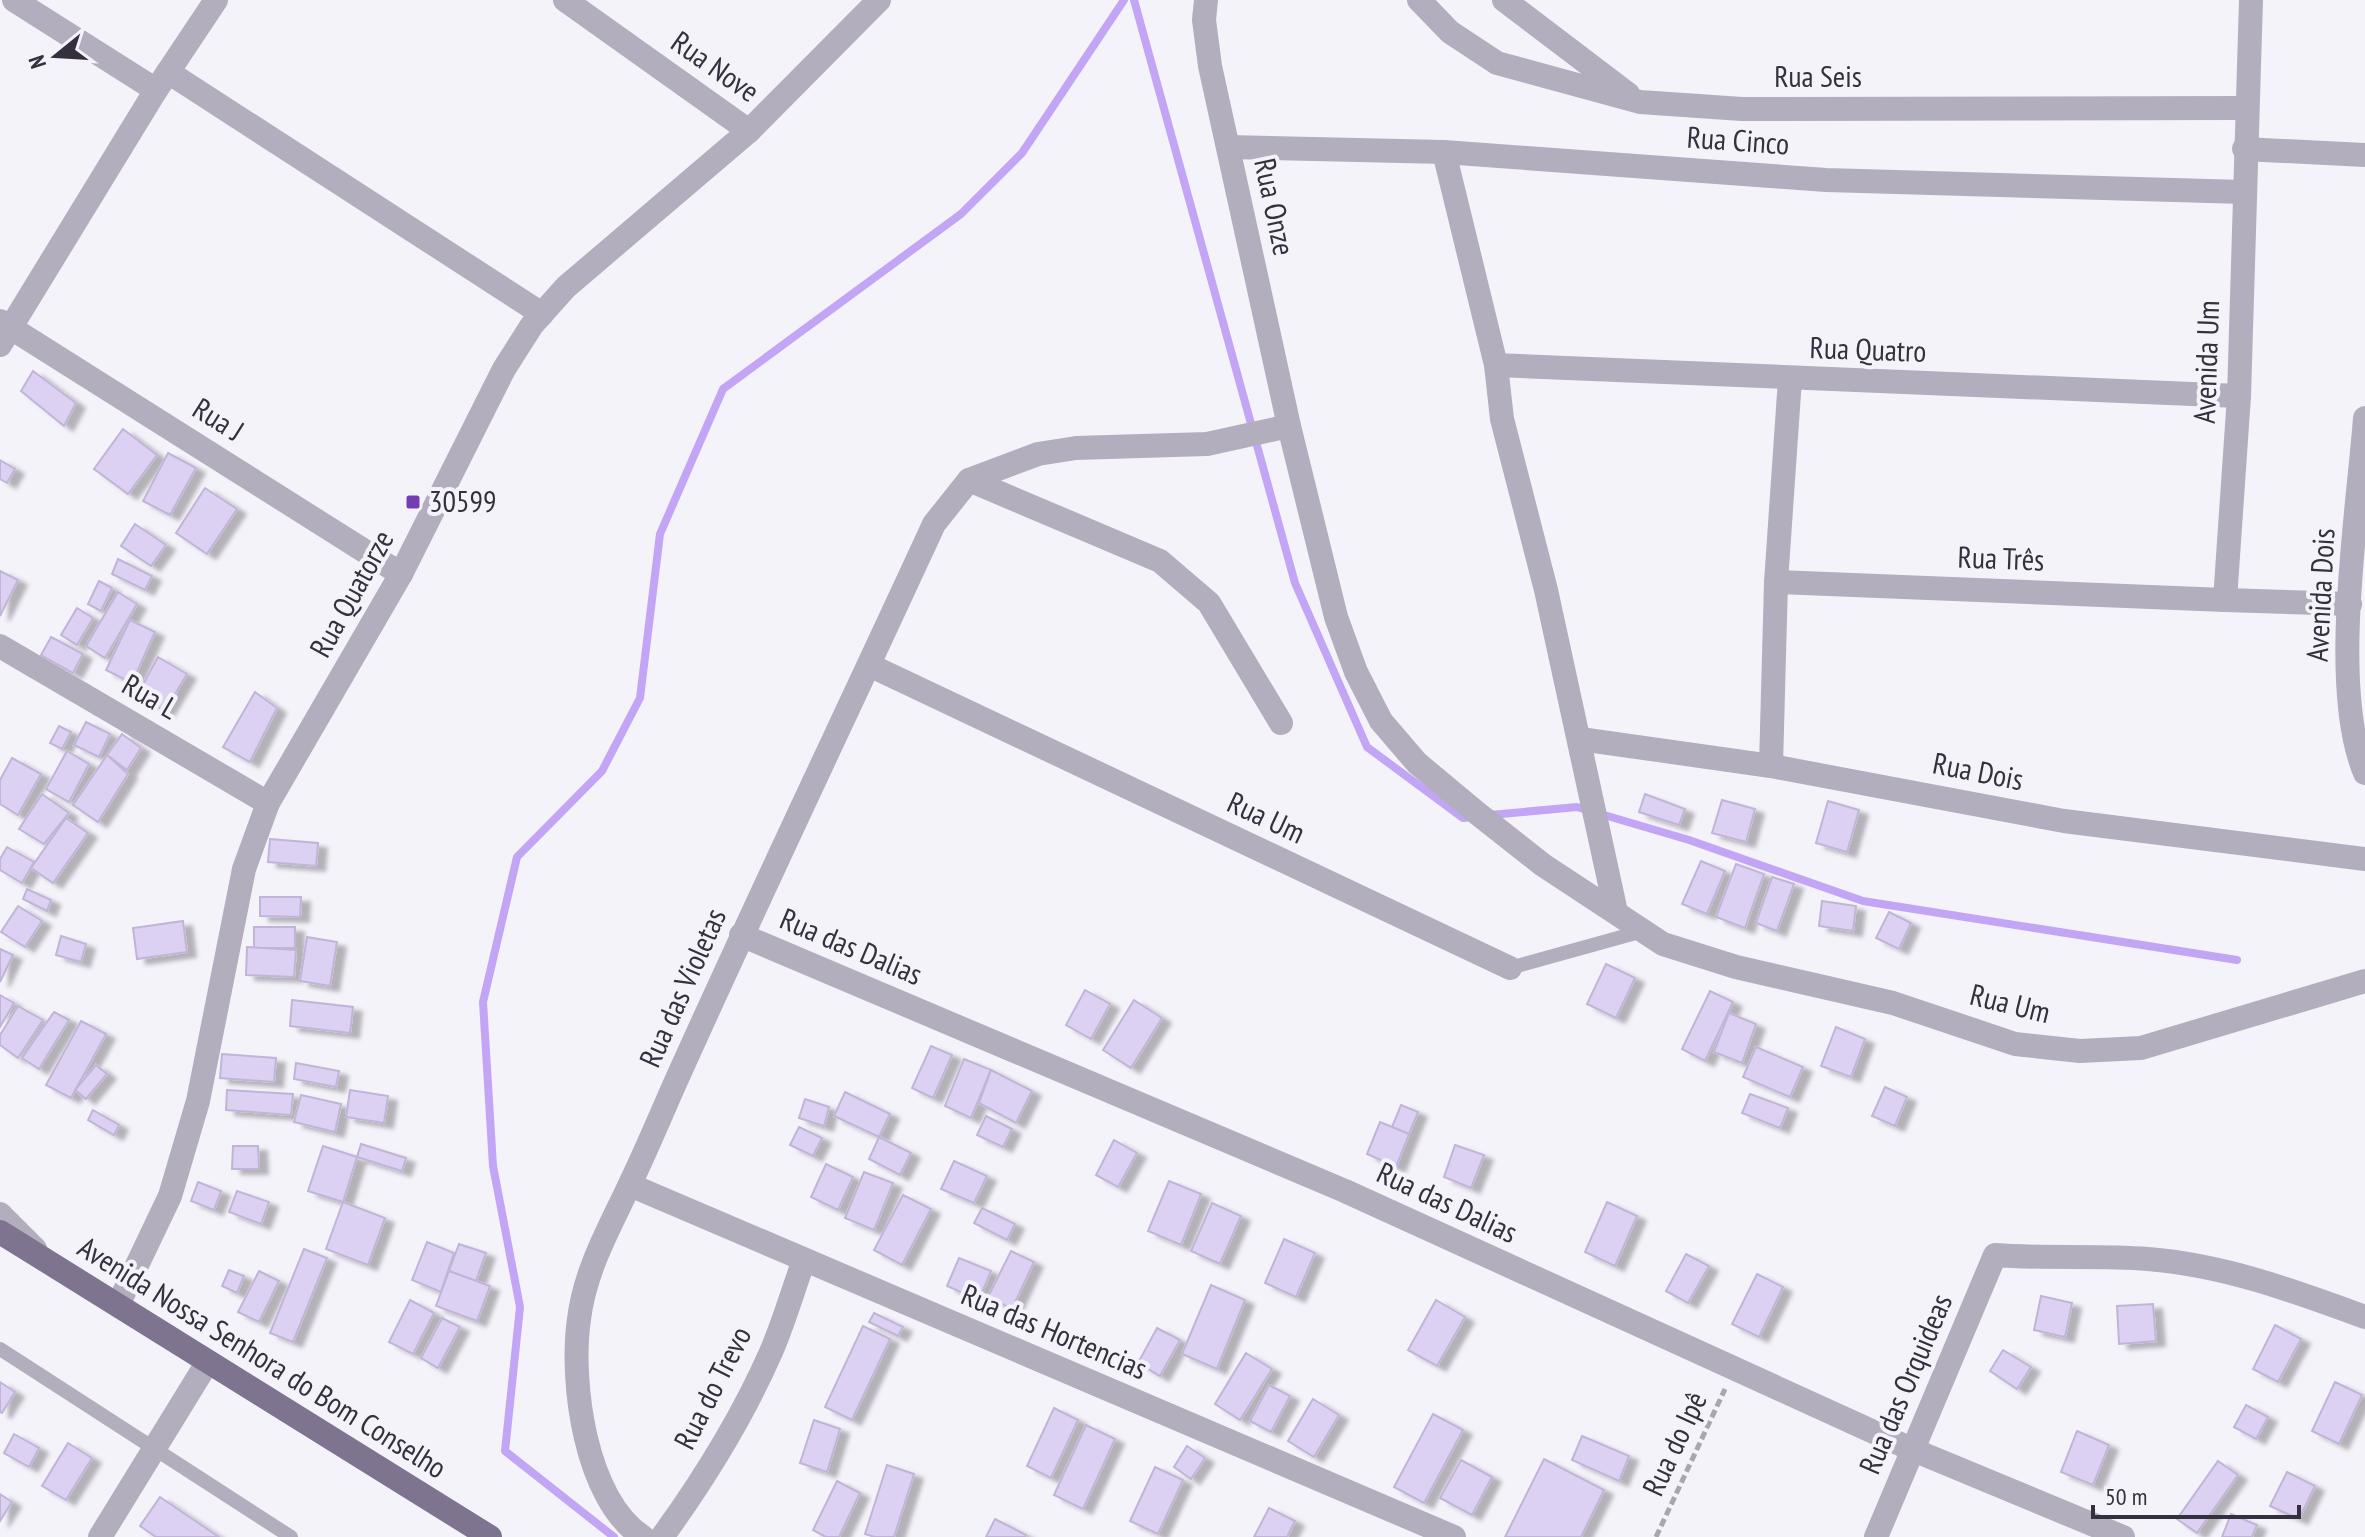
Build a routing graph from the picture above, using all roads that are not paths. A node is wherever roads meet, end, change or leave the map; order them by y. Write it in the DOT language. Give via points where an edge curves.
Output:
graph roads {
  1 [pos="14,0"];
  2 [pos="216,0"];
  3 [pos="565,0"];
  4 [pos="879,0"];
  5 [pos="1206,0"];
  6 [pos="1419,0"];
  7 [pos="1504,0"];
  8 [pos="2251,0"];
  9 [pos="162,81"];
  10 [pos="1640,102"];
  11 [pos="2245,108"];
  12 [pos="749,131"];
  13 [pos="1229,147"];
  14 [pos="2244,149"];
  15 [pos="1444,152"];
  16 [pos="2365,155"];
  17 [pos="2244,192"];
  18 [pos="542,314"];
  19 [pos="4,331"];
  20 [pos="1496,365"];
  21 [pos="1790,379"];
  22 [pos="2239,396"];
  23 [pos="2365,418"];
  24 [pos="1289,426"];
  25 [pos="969,480"];
  26 [pos="401,574"];
  27 [pos="1776,582"];
  28 [pos="2225,600"];
  29 [pos="2350,604"];
  30 [pos="0,646"];
  31 [pos="2357,664"];
  32 [pos="869,665"];
  33 [pos="1281,723"];
  34 [pos="1580,739"];
  35 [pos="1771,766"];
  36 [pos="2365,773"];
  37 [pos="268,803"];
  38 [pos="2365,859"];
  39 [pos="1616,912"];
  40 [pos="1643,931"];
  41 [pos="741,935"];
  42 [pos="1510,968"];
  43 [pos="2365,981"];
  44 [pos="630,1185"];
  45 [pos="0,1214"];
  46 [pos="0,1232"];
  47 [pos="804,1260"];
  48 [pos="48,1262"];
  49 [pos="118,1305"];
  50 [pos="2365,1317"];
  51 [pos="0,1349"];
  52 [pos="207,1363"];
  53 [pos="155,1447"];
  54 [pos="1911,1449"];
  55 [pos="100,1537"];
  56 [pos="291,1537"];
  57 [pos="490,1537"];
  58 [pos="643,1537"];
  59 [pos="662,1537"];
  60 [pos="1454,1537"];
  61 [pos="1876,1537"];
  62 [pos="2123,1537"];
  1 -- 9 [label="street"];
  2 -- 9 [label="street"];
  3 -- 12 [label="street, Rua Nove"];
  4 -- 12 [label="street, Rua Quatorze"];
  5 -- 13 [label="street, Rua Onze" via="1208,50"];
  6 -- 10 [label="street, Rua Seis" via="1450,32 1497,63"];
  7 -- 10 [label="street"];
  8 -- 11 [label="street, Avenida Um"];
  9 -- 18 [label="street"];
  9 -- 19 [label="street"];
  10 -- 11 [label="street, Rua Seis" via="1742,109"];
  11 -- 14 [label="street, Avenida Um"];
  12 -- 18 [label="street, Rua Quatorze" via="609,247"];
  13 -- 15 [label="street, Rua Cinco"];
  13 -- 24 [label="street, Rua Onze"];
  14 -- 16 [label="street"];
  14 -- 17 [label="street, Avenida Um"];
  15 -- 17 [label="street, Rua Cinco" via="1826,180"];
  15 -- 20 [label="street"];
  17 -- 22 [label="street, Avenida Um"];
  18 -- 26 [label="street, Rua Quatorze" via="504,369"];
  19 -- 26 [label="street, Rua J"];
  20 -- 21 [label="street, Rua Quatro"];
  20 -- 34 [label="street" via="1511,460"];
  21 -- 22 [label="street, Rua Quatro"];
  21 -- 27 [label="street"];
  22 -- 28 [label="street, Avenida Um"];
  23 -- 29 [label="street, Avenida Dois"];
  24 -- 25 [label="street" via="1170,447 1038,454"];
  24 -- 39 [label="street, Rua Um" via="1336,617 1381,721 1417,763 1485,819"];
  25 -- 32 [label="street, Rua das Violetas" via="934,524"];
  25 -- 33 [label="street" via="1160,561 1209,603"];
  26 -- 37 [label="street, Rua Quatorze"];
  27 -- 28 [label="street, Rua Três"];
  27 -- 35 [label="street"];
  28 -- 29 [label="street"];
  29 -- 31 [label="street, Avenida Dois"];
  30 -- 37 [label="street, Rua L"];
  31 -- 36 [label="street, Avenida Dois" via="2349,720"];
  32 -- 41 [label="street, Rua das Violetas"];
  32 -- 42 [label="street, Rua Um"];
  34 -- 35 [label="street, Rua Dois"];
  34 -- 39 [label="street"];
  35 -- 38 [label="street, Rua Dois" via="2064,821"];
  37 -- 49 [label="street, Rua Quatorze" via="244,869 198,1101 173,1188"];
  39 -- 40 [label="street, Rua Um"];
  40 -- 42 [label="lane, Rua Um"];
  40 -- 43 [label="street, Rua Um" via="1663,944 1736,967 1893,1003 2015,1044 2080,1051 2141,1048"];
  41 -- 44 [label="street, Rua das Violetas"];
  41 -- 54 [label="street, Rua das Dalias" via="1345,1191"];
  44 -- 47 [label="street, Rua das Hortencias"];
  44 -- 58 [label="street, Rua das Violetas" via="589,1275 575,1363 594,1464 611,1504"];
  45 -- 48 [label="street"];
  46 -- 48 [label="main road, Avenida Nossa Senhora do Bom Conselho"];
  47 -- 59 [label="street, Rua do Trevo" via="749,1398"];
  47 -- 60 [label="street, Rua das Hortencias"];
  48 -- 49 [label="main road, Avenida Nossa Senhora do Bom Conselho"];
  49 -- 52 [label="main road, Avenida Nossa Senhora do Bom Conselho"];
  50 -- 54 [label="street, Rua das Orquideas" via="2262,1279 2205,1267 2148,1259 1995,1255"];
  51 -- 53 [label="lane"];
  52 -- 53 [label="street"];
  52 -- 57 [label="main road, Avenida Nossa Senhora do Bom Conselho"];
  53 -- 55 [label="street"];
  53 -- 56 [label="lane"];
  54 -- 61 [label="street, Rua das Orquideas"];
  54 -- 62 [label="street, Rua das Dalias"];
}
